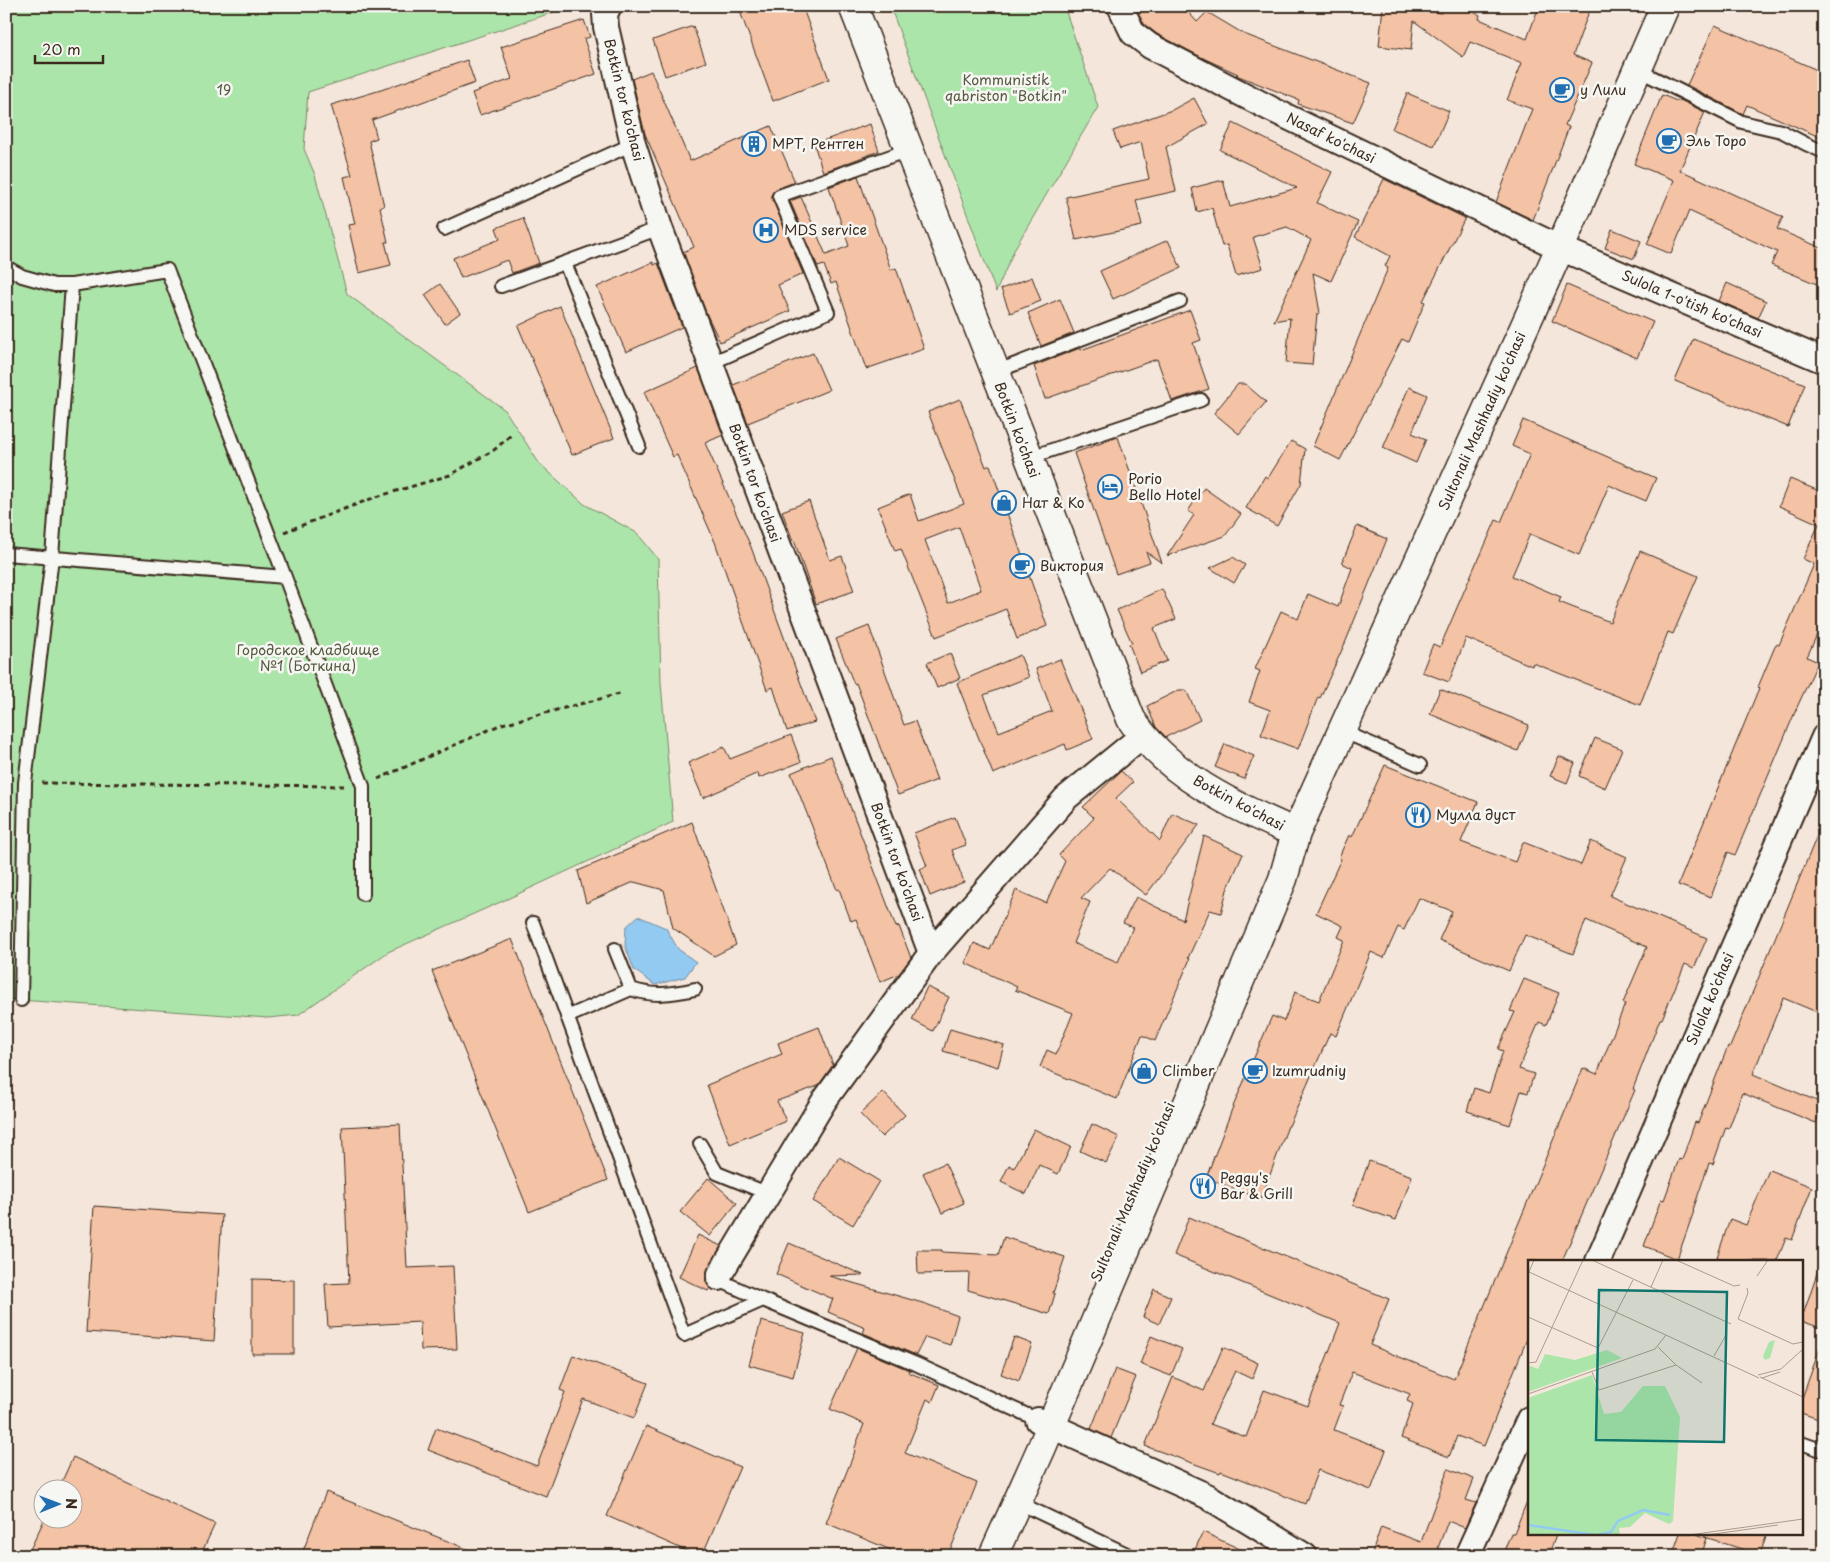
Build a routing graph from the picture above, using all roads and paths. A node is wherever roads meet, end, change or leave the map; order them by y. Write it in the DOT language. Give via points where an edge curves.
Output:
graph roads {
  1 [pos="609,6"];
  2 [pos="852,6"];
  3 [pos="1120,6"];
  4 [pos="1665,6"];
  5 [pos="1638,70"];
  6 [pos="633,144"];
  7 [pos="908,150"];
  8 [pos="1824,152"];
  9 [pos="660,228"];
  10 [pos="444,229"];
  11 [pos="1560,248"];
  12 [pos="566,263"];
  13 [pos="6,267"];
  14 [pos="72,285"];
  15 [pos="501,286"];
  16 [pos="1180,301"];
  17 [pos="1824,361"];
  18 [pos="711,363"];
  19 [pos="995,372"];
  20 [pos="1201,400"];
  21 [pos="511,435"];
  22 [pos="639,446"];
  23 [pos="1028,458"];
  24 [pos="270,538"];
  25 [pos="6,554"];
  26 [pos="52,557"];
  27 [pos="285,577"];
  28 [pos="623,693"];
  29 [pos="1342,732"];
  30 [pos="1142,736"];
  31 [pos="1824,737"];
  32 [pos="1420,765"];
  33 [pos="25,783"];
  34 [pos="363,786"];
  35 [pos="1296,833"];
  36 [pos="362,894"];
  37 [pos="533,923"];
  38 [pos="615,949"];
  39 [pos="931,953"];
  40 [pos="631,989"];
  41 [pos="695,989"];
  42 [pos="21,1000"];
  43 [pos="567,1017"];
  44 [pos="700,1144"];
  45 [pos="769,1194"];
  46 [pos="1598,1260"];
  47 [pos="719,1278"];
  48 [pos="762,1300"];
  49 [pos="1528,1421"];
  50 [pos="1044,1423"];
  51 [pos="1802,1443"];
  52 [pos="1824,1452"];
  53 [pos="1017,1502"];
  54 [pos="977,1556"];
  55 [pos="993,1556"];
  56 [pos="1131,1556"];
  57 [pos="1304,1556"];
  58 [pos="1467,1556"];
  1 -- 6 [label="street, Botkin tor ko'chasi" via="605,14 606,27"];
  2 -- 7 [label="street, Botkin ko'chasi"];
  3 -- 11 [label="street, Nasaf ko'chasi" via="1133,33 1150,46 1272,109"];
  4 -- 5 [label="street, Sultonali Mashhadiy ko'chasi"];
  5 -- 8 [label="lane" via="1742,122 1781,131"];
  5 -- 11 [label="street, Sultonali Mashhadiy ko'chasi"];
  6 -- 9 [label="street, Botkin tor ko'chasi"];
  6 -- 10 [label="lane"];
  7 -- 18 [label="lane" via="779,196 828,312"];
  7 -- 19 [label="street, Botkin ko'chasi"];
  9 -- 12 [label="lane"];
  9 -- 18 [label="street, Botkin tor ko'chasi"];
  11 -- 17 [label="street, Sulola 1-o'tish ko'chasi"];
  11 -- 29 [label="street, Sultonali Mashhadiy ko'chasi"];
  12 -- 15 [label="lane"];
  12 -- 22 [label="lane"];
  13 -- 14 [label="lane" via="36,282"];
  14 -- 24 [label="lane" via="167,270"];
  14 -- 26 [label="lane"];
  16 -- 19 [label="lane"];
  18 -- 39 [label="street, Botkin tor ko'chasi"];
  19 -- 23 [label="street, Botkin ko'chasi"];
  20 -- 23 [label="lane"];
  21 -- 24 [label="path" via="494,450 450,475 373,498"];
  23 -- 30 [label="street, Botkin ko'chasi" via="1123,702"];
  24 -- 27 [label="lane"];
  25 -- 26 [label="lane"];
  26 -- 27 [label="lane"];
  26 -- 33 [label="lane"];
  27 -- 34 [label="lane"];
  28 -- 34 [label="path" via="502,724"];
  29 -- 32 [label="lane"];
  29 -- 35 [label="street, Sultonali Mashhadiy ko'chasi"];
  30 -- 35 [label="street, Botkin ko'chasi" via="1199,784"];
  30 -- 39 [label="street" via="1066,798"];
  31 -- 46 [label="street, Sulola ko'chasi"];
  33 -- 34 [label="path"];
  33 -- 42 [label="lane"];
  34 -- 36 [label="lane"];
  35 -- 50 [label="street, Sultonali Mashhadiy ko'chasi" via="1283,880"];
  37 -- 43 [label="lane"];
  38 -- 40 [label="lane"];
  39 -- 45 [label="street" via="824,1101"];
  40 -- 41 [label="lane" via="659,995"];
  40 -- 43 [label="lane"];
  43 -- 48 [label="lane" via="684,1335"];
  44 -- 45 [label="lane" via="717,1173"];
  45 -- 47 [label="street"];
  47 -- 48 [label="lane"];
  48 -- 50 [label="lane" via="916,1364"];
  49 -- 58 [label="street"];
  50 -- 53 [label="street, Sultonali Mashhadiy ko'chasi"];
  50 -- 54 [label="street, Sultonali Mashhadiy ko'chasi"];
  50 -- 57 [label="street" via="1207,1496"];
  51 -- 52 [label="lane"];
  53 -- 55 [label="street, Sultonali Mashhadiy ko'chasi"];
  53 -- 56 [label="lane"];
}
